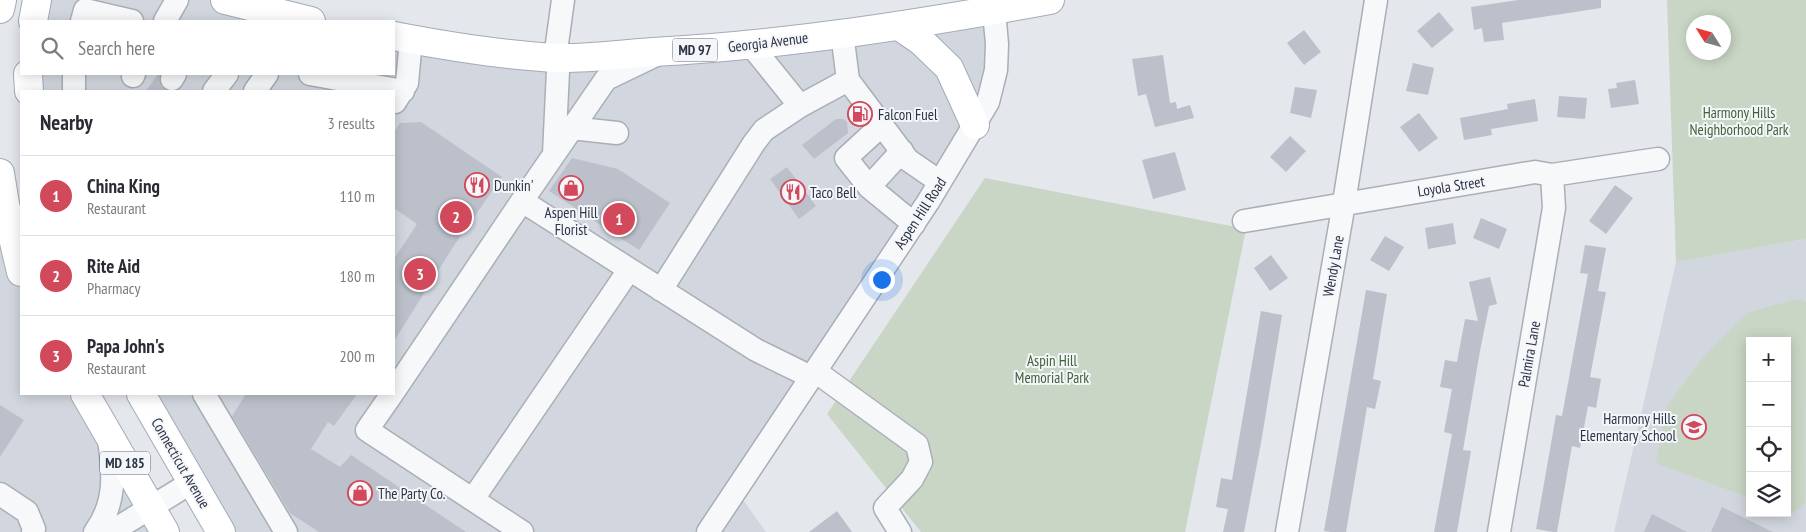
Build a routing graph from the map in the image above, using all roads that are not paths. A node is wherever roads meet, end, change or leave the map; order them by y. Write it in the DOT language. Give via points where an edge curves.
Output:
graph roads {
  1 [pos="2,0"];
  2 [pos="37,0"];
  3 [pos="177,0"];
  4 [pos="225,0"];
  5 [pos="563,0"];
  6 [pos="1050,0"];
  7 [pos="1376,0"];
  8 [pos="994,5"];
  9 [pos="111,8"];
  10 [pos="0,9"];
  11 [pos="33,20"];
  12 [pos="82,20"];
  13 [pos="130,20"];
  14 [pos="166,20"];
  15 [pos="300,20"];
  16 [pos="899,26"];
  17 [pos="842,33"];
  18 [pos="402,38"];
  19 [pos="750,45"];
  20 [pos="662,52"];
  21 [pos="556,58"];
  22 [pos="28,75"];
  23 [pos="74,75"];
  24 [pos="226,75"];
  25 [pos="266,75"];
  26 [pos="313,75"];
  27 [pos="848,80"];
  28 [pos="346,86"];
  29 [pos="28,90"];
  30 [pos="74,90"];
  31 [pos="215,90"];
  32 [pos="256,90"];
  33 [pos="365,90"];
  34 [pos="399,97"];
  35 [pos="800,106"];
  36 [pos="882,125"];
  37 [pos="974,125"];
  38 [pos="571,128"];
  39 [pos="617,133"];
  40 [pos="902,151"];
  41 [pos="554,155"];
  42 [pos="1658,159"];
  43 [pos="0,173"];
  44 [pos="1552,175"];
  45 [pos="940,182"];
  46 [pos="869,187"];
  47 [pos="522,201"];
  48 [pos="1344,203"];
  49 [pos="1244,222"];
  50 [pos="0,224"];
  51 [pos="914,224"];
  52 [pos="20,267"];
  53 [pos="20,269"];
  54 [pos="629,270"];
  55 [pos="661,290"];
  56 [pos="813,374"];
  57 [pos="395,389"];
  58 [pos="86,395"];
  59 [pos="142,395"];
  60 [pos="205,395"];
  61 [pos="391,395"];
  62 [pos="108,434"];
  63 [pos="192,482"];
  64 [pos="0,494"];
  65 [pos="473,499"];
  66 [pos="151,506"];
  67 [pos="33,532"];
  68 [pos="95,532"];
  69 [pos="111,532"];
  70 [pos="165,532"];
  71 [pos="221,532"];
  72 [pos="286,532"];
  73 [pos="522,532"];
  74 [pos="708,532"];
  75 [pos="900,532"];
  76 [pos="1287,532"];
  77 [pos="1499,532"];
  1 -- 10 [label="main road"];
  2 -- 11 [label="main road"];
  3 -- 14 [label="street"];
  4 -- 15 [label="main road"];
  5 -- 21 [label="street"];
  6 -- 8 [label="main road, Georgia Avenue / MD 97"];
  7 -- 48 [label="street, Wendy Lane"];
  8 -- 16 [label="main road, Georgia Avenue / MD 97"];
  8 -- 37 [label="street, Aspen Hill Road" via="996,70 988,102"];
  9 -- 12 [label="street" via="85,10"];
  9 -- 13 [label="street"];
  16 -- 17 [label="main road, Georgia Avenue / MD 97"];
  16 -- 37 [label="main road" via="921,41 949,68"];
  17 -- 19 [label="main road, Georgia Avenue / MD 97"];
  17 -- 27 [label="street"];
  18 -- 21 [label="main road, Georgia Avenue / MD 97"];
  18 -- 34 [label="street" via="407,83"];
  19 -- 20 [label="main road, Georgia Avenue / MD 97"];
  19 -- 35 [label="street"];
  20 -- 21 [label="main road, Georgia Avenue / MD 97"];
  20 -- 38 [label="street" via="606,79"];
  21 -- 41 [label="street"];
  22 -- 29 [label="main road"];
  23 -- 30 [label="street"];
  24 -- 31 [label="street"];
  25 -- 32 [label="street"];
  26 -- 28 [label="street"];
  27 -- 35 [label="street"];
  27 -- 36 [label="street"];
  28 -- 33 [label="street"];
  35 -- 55 [label="street" via="764,130 754,142"];
  36 -- 40 [label="street"];
  36 -- 46 [label="street" via="846,158"];
  37 -- 45 [label="street, Aspen Hill Road"];
  38 -- 39 [label="street"];
  38 -- 41 [label="street"];
  40 -- 45 [label="street" via="908,160"];
  40 -- 46 [label="street"];
  41 -- 47 [label="street"];
  42 -- 44 [label="street, Loyola Street"];
  43 -- 52 [label="main road"];
  44 -- 48 [label="street, Loyola Street" via="1535,172"];
  44 -- 77 [label="street, Palmira Lane" via="1554,208"];
  45 -- 51 [label="street, Aspen Hill Road"];
  46 -- 51 [label="street"];
  47 -- 54 [label="street"];
  47 -- 57 [label="street"];
  48 -- 49 [label="street, Loyola Street"];
  48 -- 76 [label="street, Wendy Lane"];
  50 -- 53 [label="main road"];
  51 -- 56 [label="street, Aspen Hill Road"];
  54 -- 55 [label="street"];
  54 -- 65 [label="street"];
  55 -- 56 [label="street" via="756,350"];
  56 -- 74 [label="street, Aspen Hill Road"];
  56 -- 75 [label="street" via="917,445 922,462 912,480 885,508"];
  58 -- 62 [label="main road, MD 185"];
  59 -- 63 [label="main road, Connecticut Avenue / MD 185"];
  60 -- 72 [label="street"];
  61 -- 65 [label="street" via="367,430"];
  62 -- 66 [label="main road, MD 185"];
  62 -- 68 [label="street" via="113,491"];
  63 -- 66 [label="street"];
  63 -- 71 [label="main road, Connecticut Avenue / MD 185"];
  64 -- 67 [label="street" via="27,512"];
  65 -- 73 [label="street"];
  66 -- 69 [label="street"];
  66 -- 70 [label="main road, MD 185"];
}
